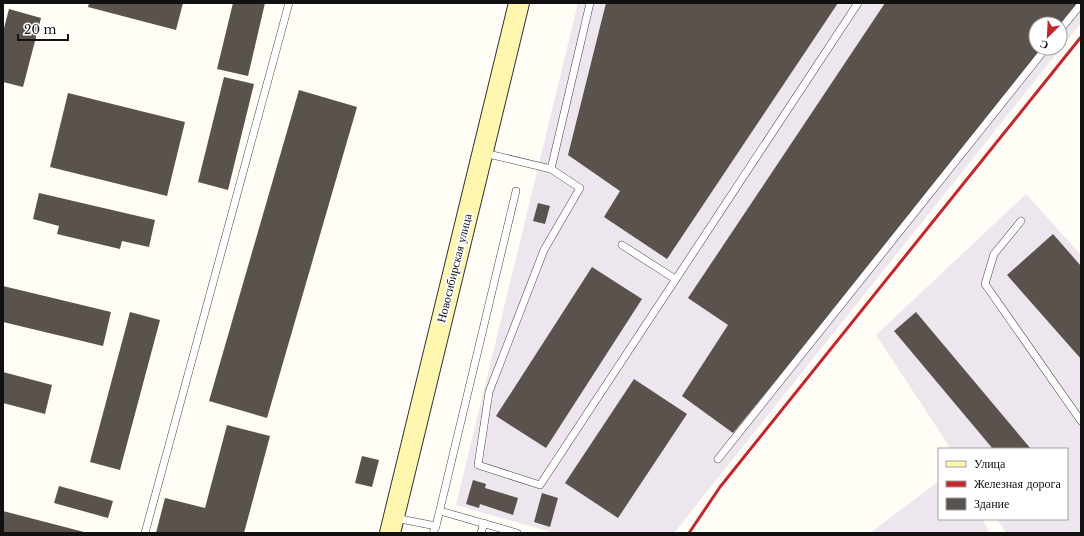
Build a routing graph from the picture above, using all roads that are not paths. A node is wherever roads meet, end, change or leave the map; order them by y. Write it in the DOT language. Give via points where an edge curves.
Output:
graph roads {
  1 [pos="289,3"];
  2 [pos="519,3"];
  3 [pos="590,3"];
  4 [pos="858,3"];
  5 [pos="1081,4"];
  6 [pos="1068,20"];
  7 [pos="1040,56"];
  8 [pos="482,152"];
  9 [pos="551,169"];
  10 [pos="516,191"];
  11 [pos="1021,221"];
  12 [pos="622,245"];
  13 [pos="675,279"];
  14 [pos="1081,421"];
  15 [pos="718,459"];
  16 [pos="440,511"];
  17 [pos="484,523"];
  18 [pos="392,525"];
  19 [pos="436,526"];
  20 [pos="145,533"];
  21 [pos="433,533"];
  22 [pos="481,533"];
  23 [pos="517,533"];
  1 -- 20 [label="lane"];
  2 -- 8 [label="main road, Новосибирская улица"];
  3 -- 9 [label="lane"];
  4 -- 13 [label="lane"];
  5 -- 6 [label="lane"];
  7 -- 15 [label="lane"];
  8 -- 9 [label="lane"];
  8 -- 18 [label="main road, Новосибирская улица"];
  9 -- 13 [label="lane" via="580,188 544,250 489,392 478,465 540,485"];
  10 -- 16 [label="lane"];
  11 -- 14 [label="lane" via="994,254 985,284"];
  12 -- 13 [label="lane"];
  16 -- 17 [label="lane"];
  16 -- 19 [label="lane"];
  17 -- 22 [label="lane"];
  17 -- 23 [label="lane"];
  18 -- 19 [label="lane"];
  19 -- 21 [label="lane"];
}
